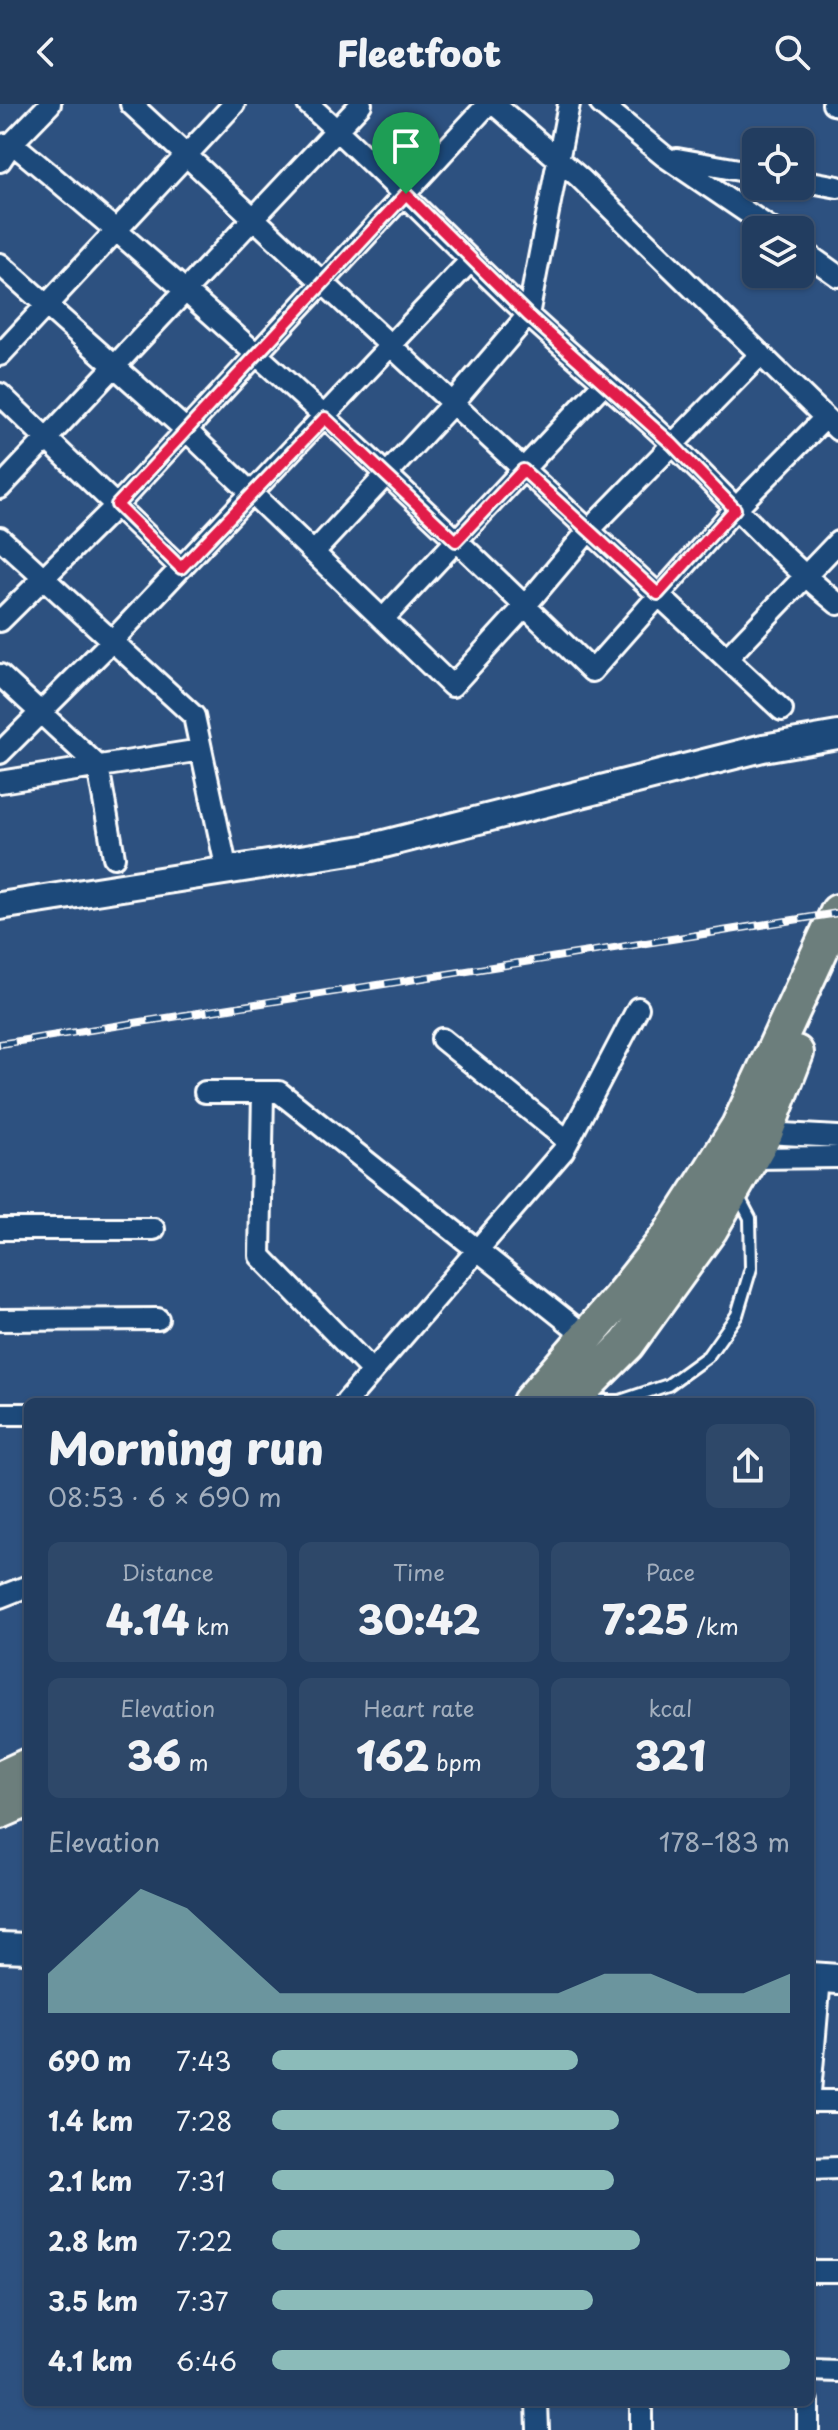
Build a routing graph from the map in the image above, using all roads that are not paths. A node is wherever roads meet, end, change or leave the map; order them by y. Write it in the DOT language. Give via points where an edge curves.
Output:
graph roads {
  1 [pos="50,104"];
  2 [pos="131,104"];
  3 [pos="234,104"];
  4 [pos="308,104"];
  5 [pos="361,104"];
  6 [pos="491,104"];
  7 [pos="569,104"];
  8 [pos="601,104"];
  9 [pos="337,130"];
  10 [pos="4,141"];
  11 [pos="185,154"];
  12 [pos="664,156"];
  13 [pos="0,161"];
  14 [pos="557,161"];
  15 [pos="742,170"];
  16 [pos="814,183"];
  17 [pos="838,187"];
  18 [pos="406,194"];
  19 [pos="752,216"];
  20 [pos="253,219"];
  21 [pos="116,228"];
  22 [pos="814,259"];
  23 [pos="471,260"];
  24 [pos="0,264"];
  25 [pos="838,276"];
  26 [pos="323,282"];
  27 [pos="186,292"];
  28 [pos="46,305"];
  29 [pos="528,315"];
  30 [pos="391,344"];
  31 [pos="761,354"];
  32 [pos="0,355"];
  33 [pos="255,355"];
  34 [pos="114,366"];
  35 [pos="604,383"];
  36 [pos="0,394"];
  37 [pos="453,403"];
  38 [pos="325,418"];
  39 [pos="831,424"];
  40 [pos="186,430"];
  41 [pos="47,440"];
  42 [pos="672,444"];
  43 [pos="523,470"];
  44 [pos="386,475"];
  45 [pos="0,488"];
  46 [pos="253,493"];
  47 [pos="117,505"];
  48 [pos="735,509"];
  49 [pos="590,529"];
  50 [pos="0,538"];
  51 [pos="456,541"];
  52 [pos="838,542"];
  53 [pos="314,552"];
  54 [pos="181,568"];
  55 [pos="805,577"];
  56 [pos="45,579"];
  57 [pos="658,594"];
  58 [pos="838,604"];
  59 [pos="525,606"];
  60 [pos="383,619"];
  61 [pos="0,621"];
  62 [pos="112,641"];
  63 [pos="727,658"];
  64 [pos="0,675"];
  65 [pos="782,710"];
  66 [pos="40,714"];
  67 [pos="838,735"];
  68 [pos="201,750"];
  69 [pos="0,753"];
  70 [pos="98,766"];
  71 [pos="0,782"];
  72 [pos="114,857"];
  73 [pos="227,871"];
  74 [pos="0,906"];
  75 [pos="838,912"];
  76 [pos="838,944"];
  77 [pos="638,1008"];
  78 [pos="442,1039"];
  79 [pos="205,1092"];
  80 [pos="263,1092"];
  81 [pos="838,1137"];
  82 [pos="568,1141"];
  83 [pos="838,1157"];
  84 [pos="749,1159"];
  85 [pos="0,1229"];
  86 [pos="154,1229"];
  87 [pos="477,1250"];
  88 [pos="158,1319"];
  89 [pos="0,1320"];
  90 [pos="587,1337"];
  91 [pos="372,1371"];
  92 [pos="349,1398"];
  93 [pos="534,1398"];
  94 [pos="573,1398"];
  95 [pos="629,1398"];
  96 [pos="0,1414"];
  97 [pos="24,1414"];
  98 [pos="24,1588"];
  99 [pos="0,1597"];
  100 [pos="24,1768"];
  101 [pos="0,1779"];
  102 [pos="24,1801"];
  103 [pos="0,1811"];
  104 [pos="0,1947"];
  105 [pos="24,1948"];
  106 [pos="823,1978"];
  107 [pos="814,2057"];
  108 [pos="814,2101"];
  109 [pos="838,2101"];
  110 [pos="838,2168"];
  111 [pos="814,2169"];
  112 [pos="814,2271"];
  113 [pos="838,2271"];
  114 [pos="814,2370"];
  115 [pos="838,2371"];
  116 [pos="537,2406"];
  117 [pos="641,2406"];
  118 [pos="808,2406"];
  119 [pos="538,2430"];
  120 [pos="641,2430"];
  121 [pos="808,2430"];
  1 -- 10 [label="street"];
  2 -- 11 [label="street"];
  3 -- 11 [label="street"];
  4 -- 9 [label="street"];
  5 -- 9 [label="street"];
  6 -- 14 [label="street"];
  6 -- 18 [label="street"];
  7 -- 14 [label="street"];
  8 -- 12 [label="street"];
  9 -- 18 [label="street"];
  9 -- 20 [label="street"];
  10 -- 13 [label="street"];
  10 -- 21 [label="street"];
  11 -- 20 [label="street"];
  11 -- 21 [label="street"];
  12 -- 15 [label="street"];
  12 -- 19 [label="street"];
  14 -- 29 [label="street"];
  14 -- 31 [label="street"];
  16 -- 17 [label="street"];
  18 -- 23 [label="street"];
  18 -- 26 [label="street"];
  20 -- 26 [label="street"];
  20 -- 27 [label="street"];
  21 -- 27 [label="street"];
  21 -- 28 [label="street"];
  22 -- 25 [label="street"];
  23 -- 29 [label="street"];
  23 -- 30 [label="street"];
  24 -- 28 [label="street"];
  26 -- 30 [label="street"];
  26 -- 33 [label="street"];
  27 -- 33 [label="street"];
  27 -- 34 [label="street"];
  28 -- 32 [label="street"];
  28 -- 34 [label="street"];
  29 -- 35 [label="street"];
  29 -- 37 [label="street"];
  30 -- 37 [label="street"];
  30 -- 38 [label="street"];
  31 -- 39 [label="street"];
  31 -- 42 [label="street"];
  33 -- 38 [label="street"];
  33 -- 40 [label="street"];
  34 -- 40 [label="street"];
  34 -- 41 [label="street"];
  35 -- 42 [label="street"];
  35 -- 43 [label="street"];
  36 -- 41 [label="street"];
  37 -- 43 [label="street"];
  37 -- 44 [label="street"];
  38 -- 44 [label="street"];
  38 -- 46 [label="street"];
  39 -- 48 [label="street"];
  40 -- 46 [label="street"];
  40 -- 47 [label="street"];
  41 -- 45 [label="street"];
  41 -- 47 [label="street"];
  42 -- 48 [label="street"];
  42 -- 49 [label="street"];
  43 -- 49 [label="street"];
  43 -- 51 [label="street"];
  44 -- 51 [label="street"];
  44 -- 53 [label="street"];
  46 -- 53 [label="street"];
  46 -- 54 [label="street"];
  47 -- 54 [label="street"];
  47 -- 56 [label="street"];
  48 -- 55 [label="street"];
  48 -- 57 [label="street"];
  49 -- 57 [label="street"];
  49 -- 59 [label="street"];
  50 -- 56 [label="street"];
  51 -- 59 [label="street"];
  51 -- 60 [label="street"];
  52 -- 55 [label="street"];
  53 -- 60 [label="street"];
  54 -- 62 [label="street"];
  55 -- 58 [label="street"];
  55 -- 63 [label="street"];
  56 -- 61 [label="street"];
  56 -- 62 [label="street"];
  57 -- 59 [label="street" via="592,671"];
  57 -- 63 [label="street"];
  59 -- 60 [label="street" via="452,686"];
  62 -- 66 [label="street"];
  62 -- 68 [label="street" via="194,716"];
  63 -- 65 [label="street"];
  64 -- 66 [label="street"];
  66 -- 69 [label="street"];
  66 -- 70 [label="street"];
  67 -- 73 [label="street" via="763,748 364,849"];
  68 -- 70 [label="street"];
  68 -- 73 [label="street"];
  70 -- 71 [label="street"];
  70 -- 72 [label="street"];
  73 -- 74 [label="street"];
  75 -- 90 [label="highway" via="739,1126 669,1236"];
  76 -- 84 [label="highway"];
  77 -- 82 [label="street"];
  78 -- 82 [label="street"];
  79 -- 80 [label="street"];
  80 -- 87 [label="street" via="279,1092"];
  80 -- 91 [label="street" via="260,1256"];
  81 -- 84 [label="street"];
  82 -- 87 [label="street"];
  83 -- 84 [label="street"];
  84 -- 94 [label="highway" via="710,1229 627,1344"];
  84 -- 95 [label="lane" via="751,1268 737,1315 708,1356 668,1385"];
  85 -- 86 [label="street"];
  87 -- 90 [label="street"];
  87 -- 91 [label="street"];
  88 -- 89 [label="street"];
  90 -- 93 [label="highway"];
  91 -- 92 [label="street"];
  96 -- 97 [label="street"];
  98 -- 99 [label="street"];
  100 -- 101 [label="highway"];
  102 -- 103 [label="highway"];
  104 -- 105 [label="main road"];
  106 -- 107 [label="street"];
  108 -- 109 [label="street"];
  110 -- 111 [label="street"];
  112 -- 113 [label="street"];
  114 -- 115 [label="street"];
  116 -- 119 [label="street"];
  117 -- 120 [label="street"];
  118 -- 121 [label="street"];
}
